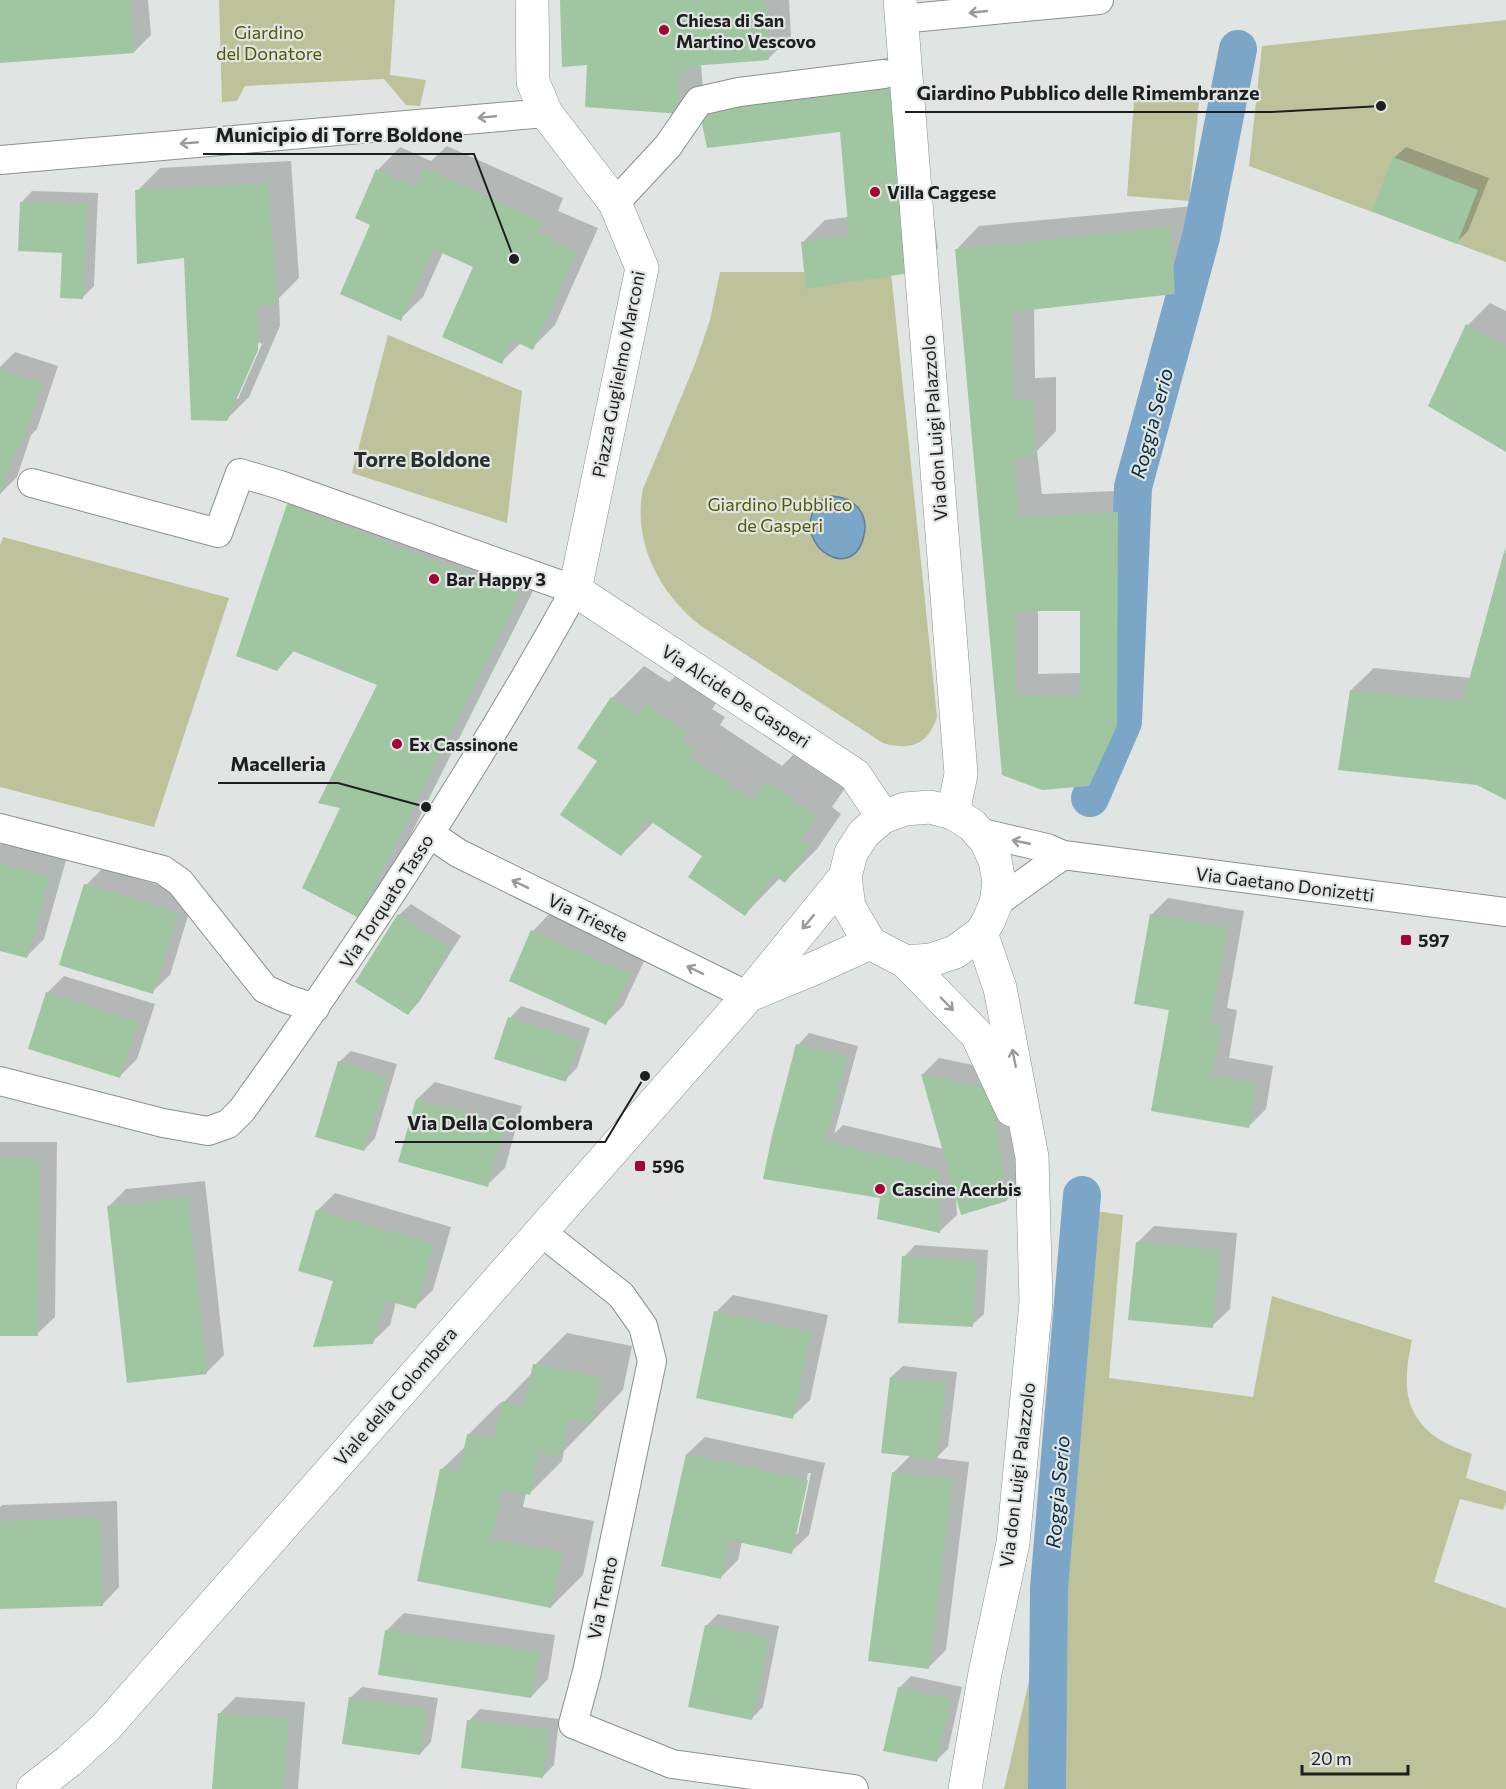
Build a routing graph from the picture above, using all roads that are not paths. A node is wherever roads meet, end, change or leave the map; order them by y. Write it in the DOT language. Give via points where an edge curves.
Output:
graph roads {
  1 [pos="532,0"];
  2 [pos="1099,0"];
  3 [pos="902,21"];
  4 [pos="884,74"];
  5 [pos="546,113"];
  6 [pos="0,160"];
  7 [pos="615,203"];
  8 [pos="32,483"];
  9 [pos="575,590"];
  10 [pos="883,817"];
  11 [pos="966,823"];
  12 [pos="0,828"];
  13 [pos="430,834"];
  14 [pos="1063,855"];
  15 [pos="845,878"];
  16 [pos="996,903"];
  17 [pos="1506,912"];
  18 [pos="981,933"];
  19 [pos="870,943"];
  20 [pos="906,962"];
  21 [pos="748,996"];
  22 [pos="315,1008"];
  23 [pos="0,1081"];
  24 [pos="1032,1157"];
  25 [pos="540,1230"];
  26 [pos="33,1789"];
  27 [pos="854,1789"];
  28 [pos="964,1789"];
  1 -- 5 [label="street, Piazza Guglielmo Marconi" via="533,82"];
  2 -- 3 [label="street, one-way"];
  3 -- 11 [label="street, Via don Luigi Palazzolo"];
  4 -- 7 [label="street" via="739,92 699,101 668,146"];
  5 -- 6 [label="street, one-way"];
  5 -- 7 [label="street, Piazza Guglielmo Marconi"];
  7 -- 9 [label="street, Piazza Guglielmo Marconi" via="642,268"];
  8 -- 9 [label="street" via="218,533 240,473"];
  9 -- 10 [label="street, Via Alcide De Gasperi" via="855,775"];
  9 -- 13 [label="street, Via Torquato Tasso"];
  10 -- 11 [label="street" via="905,808 930,807"];
  10 -- 15 [label="street" via="864,833 851,854"];
  14 -- 11 [label="street, Via Gaetano Donizetti, one-way"];
  11 -- 16 [label="street" via="986,841 995,860 999,882"];
  12 -- 22 [label="street" via="163,870 180,882 265,989"];
  21 -- 13 [label="street, Via Trieste, one-way" via="458,853"];
  13 -- 22 [label="street, Via Torquato Tasso"];
  14 -- 16 [label="street"];
  14 -- 17 [label="street, Via Gaetano Donizetti"];
  15 -- 19 [label="street" via="849,907"];
  15 -- 21 [label="street, Viale della Colombera, one-way"];
  16 -- 18 [label="street"];
  18 -- 20 [label="street" via="955,952 931,960"];
  24 -- 18 [label="street, Via don Luigi Palazzolo, one-way" via="1000,988"];
  19 -- 20 [label="street, Via don Luigi Palazzolo"];
  19 -- 21 [label="street, Viale della Colombera"];
  20 -- 24 [label="street, Via don Luigi Palazzolo, one-way" via="976,1035"];
  21 -- 25 [label="street, Viale della Colombera"];
  22 -- 23 [label="street, Via Torquato Tasso" via="242,1110 228,1124 208,1131"];
  24 -- 28 [label="street, Via don Luigi Palazzolo" via="1036,1302 1013,1543"];
  25 -- 26 [label="street, Viale della Colombera" via="106,1726"];
  25 -- 27 [label="street, Via Trento" via="621,1295 643,1326 652,1361 573,1724 672,1764"];
}
